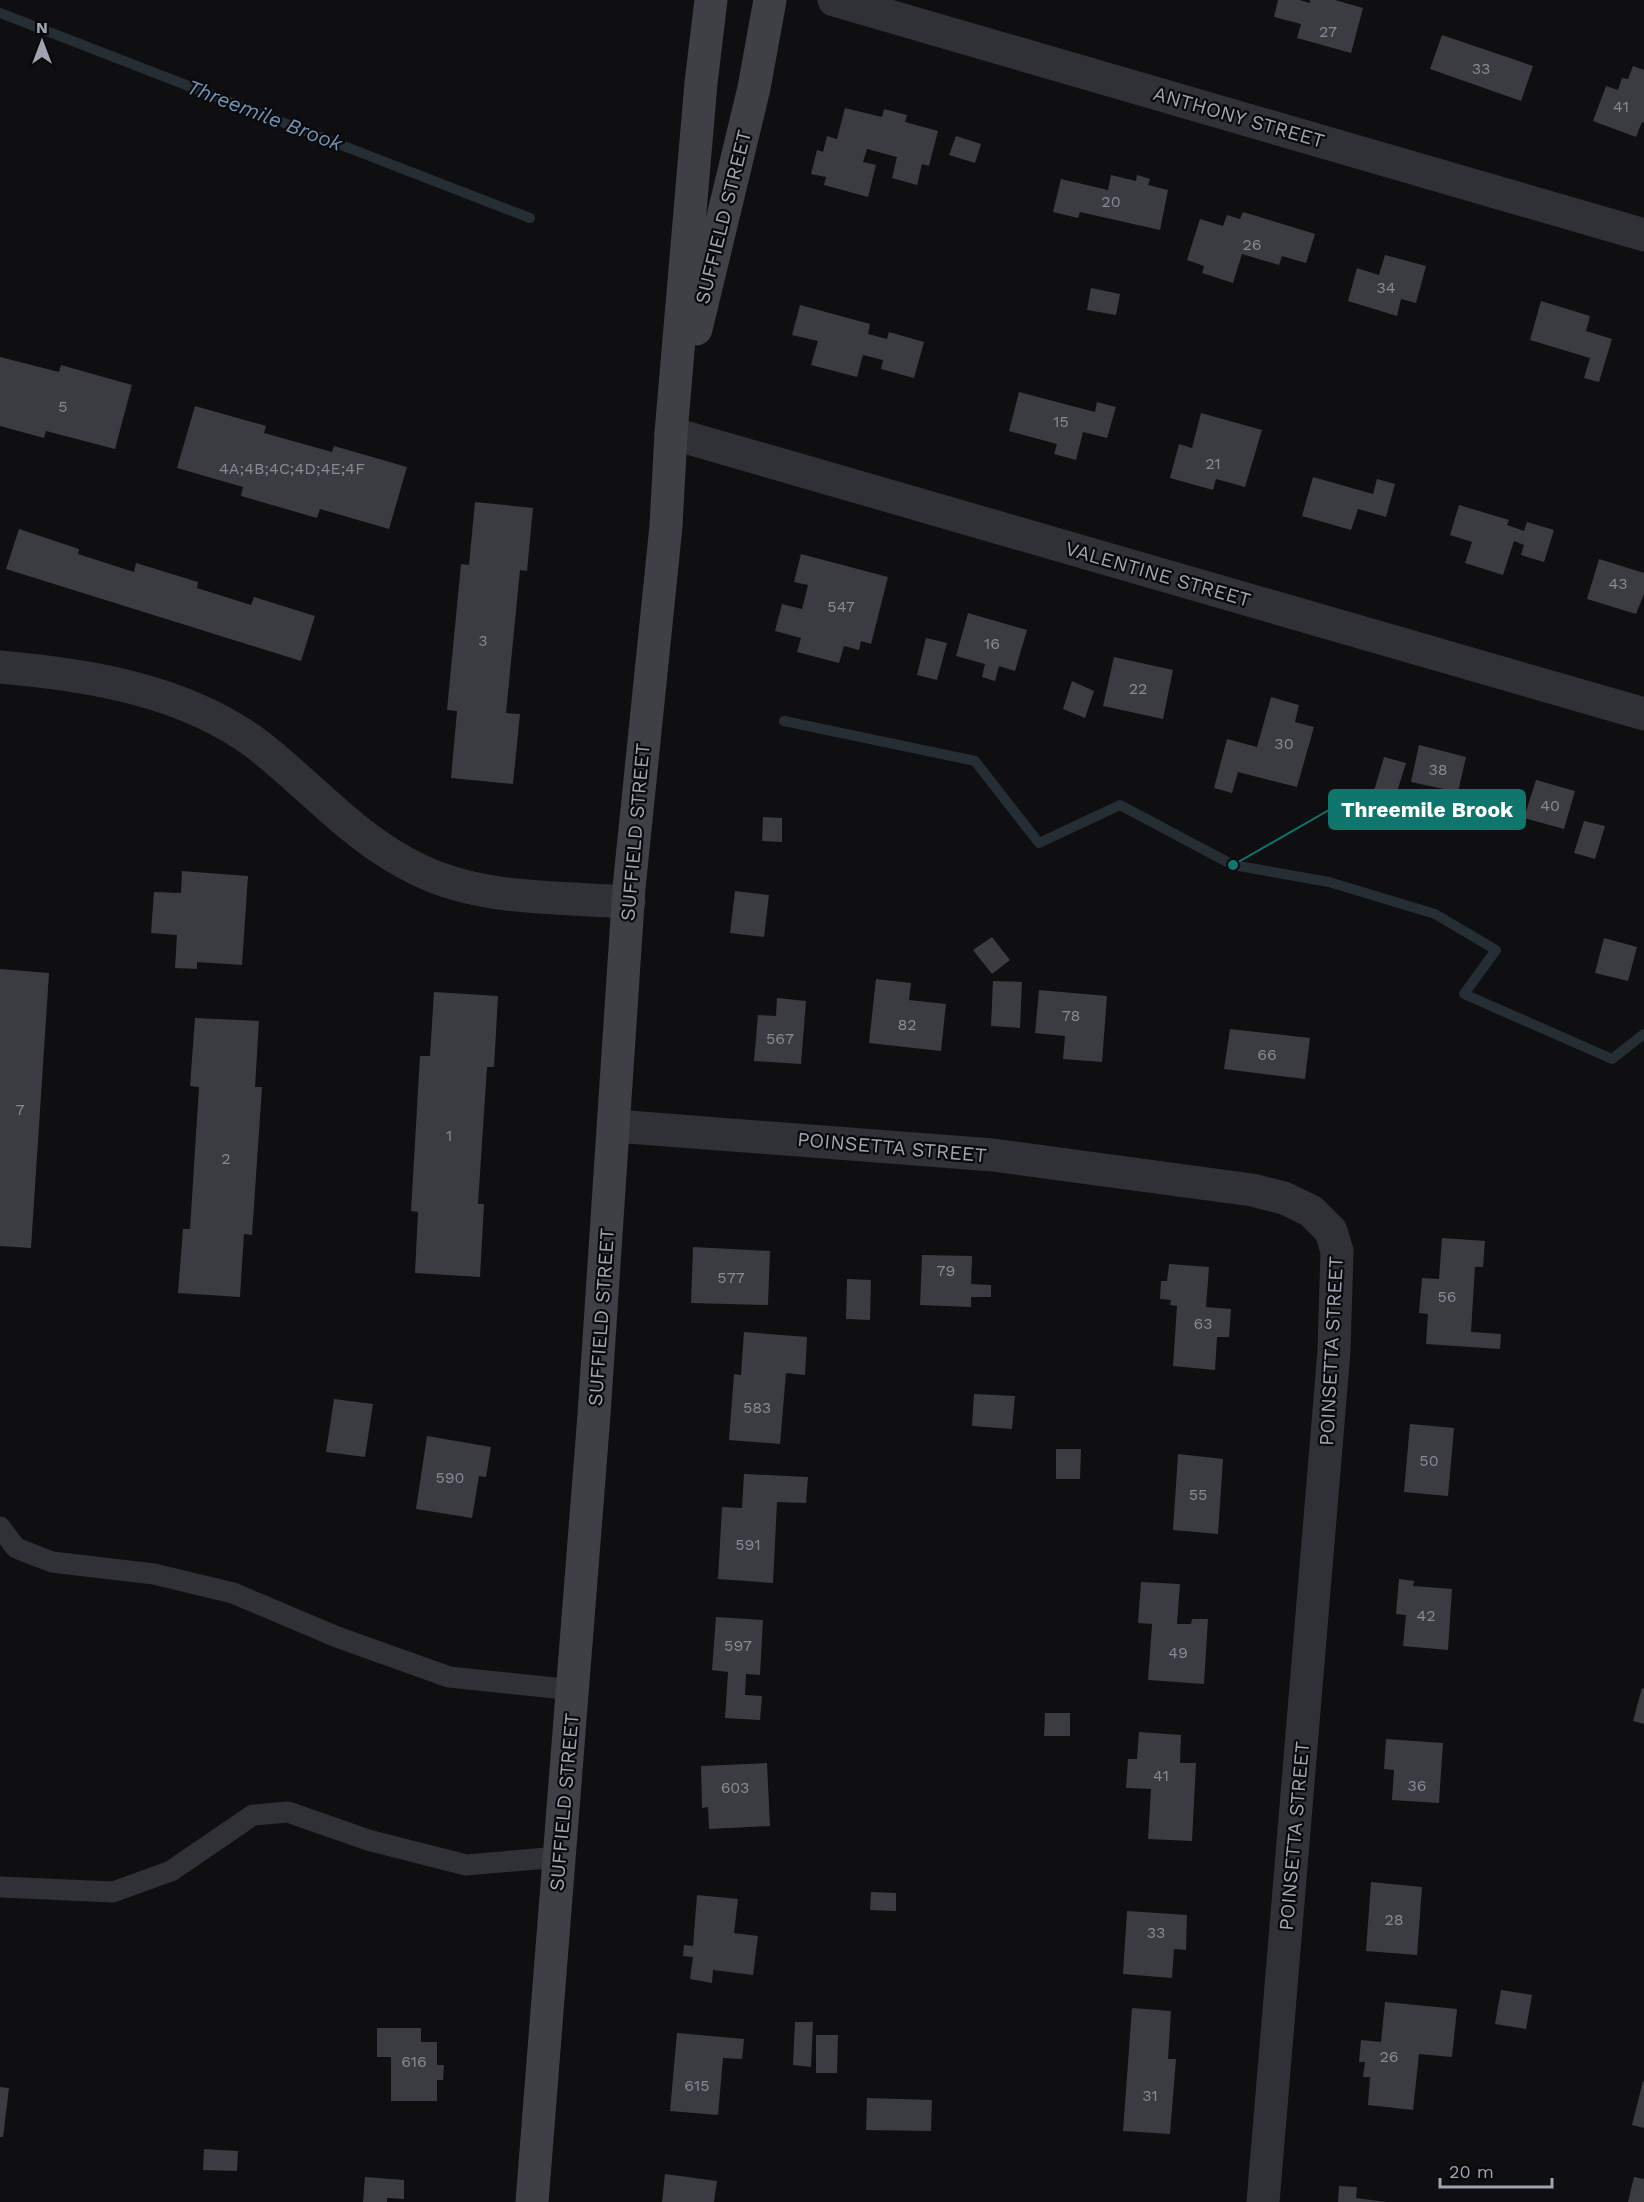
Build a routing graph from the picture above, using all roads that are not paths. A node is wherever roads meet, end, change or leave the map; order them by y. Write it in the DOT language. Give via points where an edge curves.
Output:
graph roads {
  1 [pos="711,0"];
  2 [pos="770,0"];
  3 [pos="834,0"];
  4 [pos="1644,235"];
  5 [pos="671,433"];
  6 [pos="0,667"];
  7 [pos="1644,714"];
  8 [pos="629,902"];
  9 [pos="615,1126"];
  10 [pos="0,1527"];
  11 [pos="574,1690"];
  12 [pos="560,1857"];
  13 [pos="0,1887"];
  14 [pos="532,2202"];
  15 [pos="1263,2202"];
  1 -- 5 [label="main road, SUFFIELD STREET"];
  2 -- 5 [label="main road, SUFFIELD STREET" via="754,88"];
  3 -- 4 [label="street, ANTHONY STREET"];
  5 -- 7 [label="street, VALENTINE STREET"];
  5 -- 8 [label="main road, SUFFIELD STREET" via="666,526"];
  6 -- 8 [label="street" via="87,677 180,703 257,745 363,838 437,878 492,892"];
  8 -- 9 [label="main road, SUFFIELD STREET"];
  9 -- 11 [label="main road, SUFFIELD STREET"];
  9 -- 15 [label="street, POINSETTA STREET" via="993,1155 1251,1190 1298,1204 1331,1231 1337,1251 1336,1323"];
  10 -- 11 [label="lane" via="16,1548 52,1562 154,1574 233,1593 337,1637 450,1677"];
  11 -- 12 [label="main road, SUFFIELD STREET"];
  12 -- 13 [label="lane" via="466,1865 368,1840 288,1812 253,1815 171,1871 113,1892"];
  12 -- 14 [label="main road, SUFFIELD STREET"];
}
